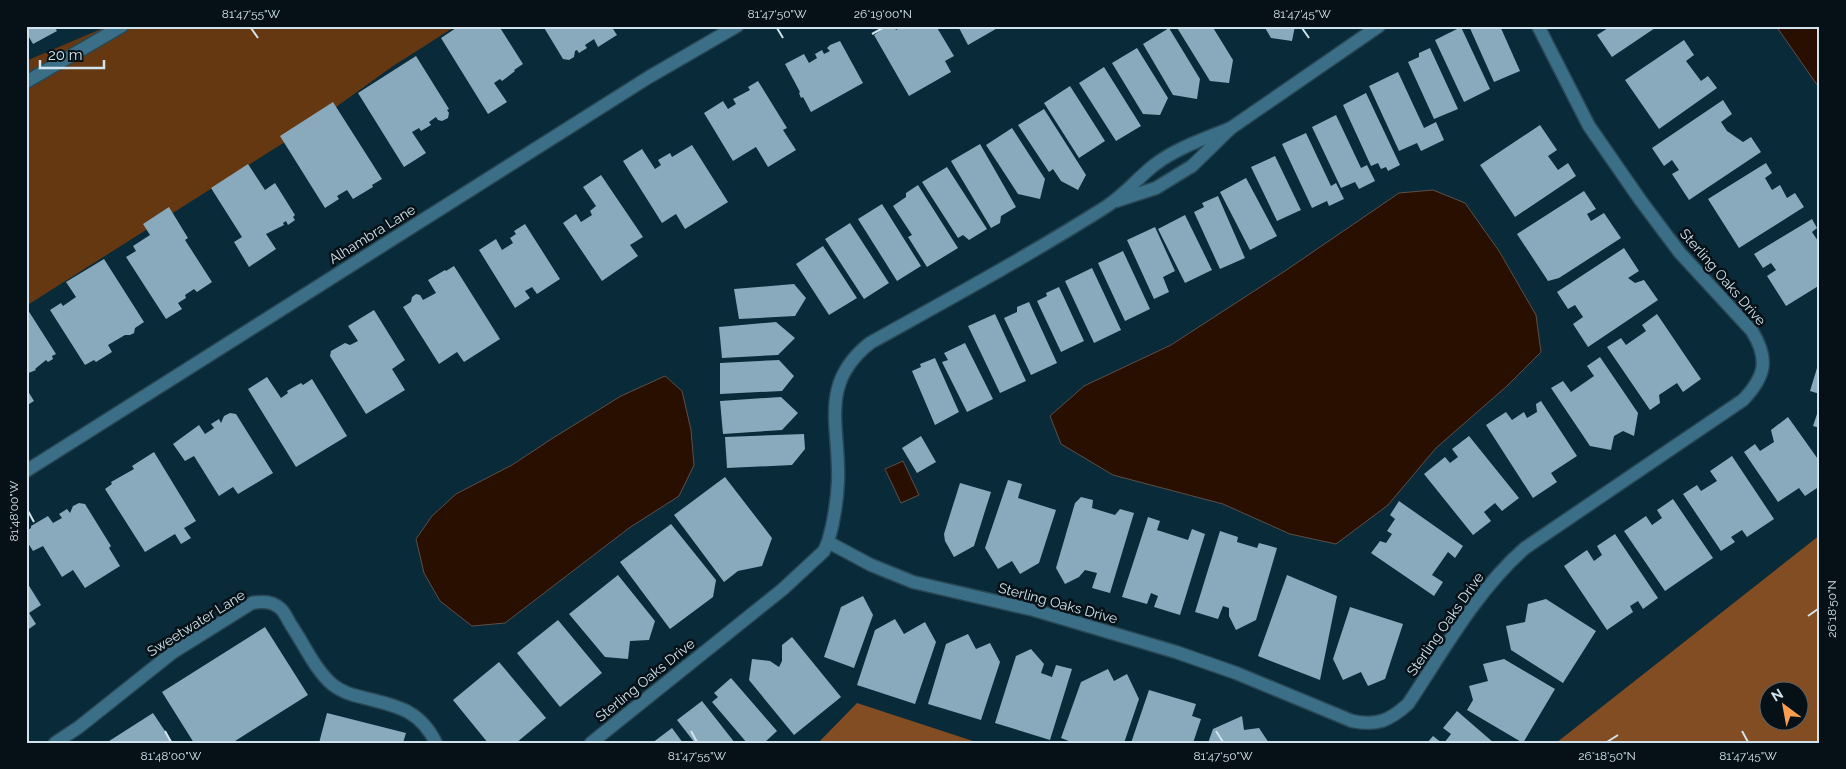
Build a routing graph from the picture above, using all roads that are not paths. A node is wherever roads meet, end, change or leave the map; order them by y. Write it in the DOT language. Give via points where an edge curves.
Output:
graph roads {
  1 [pos="122,26"];
  2 [pos="737,26"];
  3 [pos="1379,26"];
  4 [pos="1538,26"];
  5 [pos="26,82"];
  6 [pos="1231,128"];
  7 [pos="1116,201"];
  8 [pos="26,471"];
  9 [pos="828,542"];
  10 [pos="54,743"];
  11 [pos="436,743"];
  12 [pos="591,743"];
  1 -- 5 [label="street"];
  2 -- 8 [label="street, Alhambra Lane" via="641,82"];
  3 -- 6 [label="street, Sterling Oaks Drive"];
  4 -- 9 [label="street, Sterling Oaks Drive" via="1590,126 1680,252 1752,330 1762,353 1763,367 1754,388 1743,400 1508,562 1482,593 1408,704 1395,716 1379,722 1352,721 1176,652 1034,610 912,582"];
  6 -- 7 [label="street, Sterling Oaks Drive" via="1172,153 1140,177"];
  6 -- 7 [label="street, Sterling Oaks Drive" via="1192,166 1156,188"];
  7 -- 9 [label="street, Sterling Oaks Drive" via="870,343 851,360 836,396 838,481"];
  9 -- 12 [label="street, Sterling Oaks Drive" via="824,552 783,589"];
  10 -- 11 [label="street, Sweetwater Lane" via="172,653 252,603 260,602 282,609 320,672 333,685 350,694 411,713 428,727"];
}
